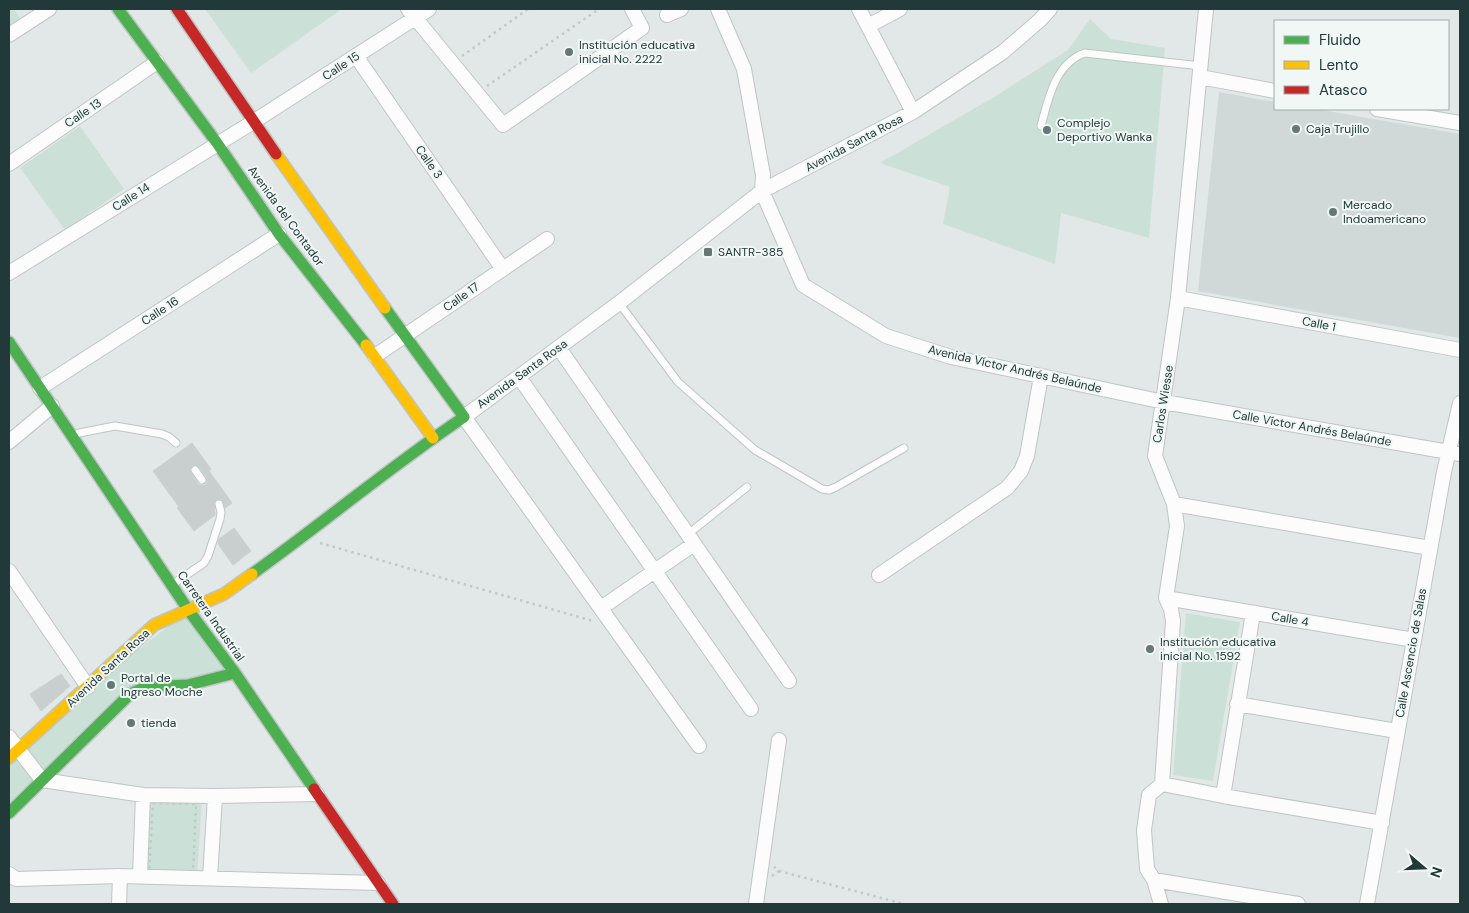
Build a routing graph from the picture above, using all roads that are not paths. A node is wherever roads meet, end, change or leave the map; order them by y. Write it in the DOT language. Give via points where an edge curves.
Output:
graph roads {
  1 [pos="49,9"];
  2 [pos="118,9"];
  3 [pos="177,9"];
  4 [pos="429,9"];
  5 [pos="632,9"];
  6 [pos="681,9"];
  7 [pos="718,9"];
  8 [pos="859,9"];
  9 [pos="900,9"];
  10 [pos="1050,9"];
  11 [pos="1206,9"];
  12 [pos="412,13"];
  13 [pos="667,16"];
  14 [pos="868,26"];
  15 [pos="9,35"];
  16 [pos="356,56"];
  17 [pos="157,62"];
  18 [pos="1200,72"];
  19 [pos="1274,91"];
  20 [pos="1383,110"];
  21 [pos="914,112"];
  22 [pos="253,122"];
  23 [pos="1460,124"];
  24 [pos="1042,126"];
  25 [pos="217,143"];
  26 [pos="9,164"];
  27 [pos="762,191"];
  28 [pos="280,234"];
  29 [pos="547,239"];
  30 [pos="502,268"];
  31 [pos="9,273"];
  32 [pos="1178,298"];
  33 [pos="619,303"];
  34 [pos="406,336"];
  35 [pos="9,342"];
  36 [pos="559,348"];
  37 [pos="1460,350"];
  38 [pos="375,356"];
  39 [pos="1041,376"];
  40 [pos="519,377"];
  41 [pos="40,388"];
  42 [pos="1164,402"];
  43 [pos="1460,403"];
  44 [pos="52,406"];
  45 [pos="464,417"];
  46 [pos="72,435"];
  47 [pos="433,438"];
  48 [pos="9,442"];
  49 [pos="176,443"];
  50 [pos="904,448"];
  51 [pos="1454,453"];
  52 [pos="195,470"];
  53 [pos="202,480"];
  54 [pos="747,487"];
  55 [pos="219,504"];
  56 [pos="1174,504"];
  57 [pos="691,539"];
  58 [pos="1430,548"];
  59 [pos="9,571"];
  60 [pos="654,571"];
  61 [pos="879,575"];
  62 [pos="172,585"];
  63 [pos="1166,598"];
  64 [pos="601,608"];
  65 [pos="189,611"];
  66 [pos="1252,613"];
  67 [pos="1414,640"];
  68 [pos="235,673"];
  69 [pos="788,681"];
  70 [pos="88,687"];
  71 [pos="1237,704"];
  72 [pos="751,709"];
  73 [pos="1397,731"];
  74 [pos="9,738"];
  75 [pos="779,740"];
  76 [pos="699,746"];
  77 [pos="13,754"];
  78 [pos="42,780"];
  79 [pos="1162,784"];
  80 [pos="317,794"];
  81 [pos="143,795"];
  82 [pos="214,796"];
  83 [pos="1223,796"];
  84 [pos="9,812"];
  85 [pos="1382,823"];
  86 [pos="9,874"];
  87 [pos="120,876"];
  88 [pos="140,876"];
  89 [pos="210,878"];
  90 [pos="1154,880"];
  91 [pos="378,882"];
  92 [pos="119,904"];
  93 [pos="393,904"];
  94 [pos="756,904"];
  95 [pos="1161,904"];
  96 [pos="1298,904"];
  97 [pos="1367,904"];
  1 -- 15 [label="street"];
  2 -- 17 [label="main road, Avenida del Contador"];
  3 -- 22 [label="main road"];
  4 -- 12 [label="street, Calle 15"];
  5 -- 12 [label="street" via="642,28 503,124"];
  6 -- 13 [label="street"];
  7 -- 27 [label="street" via="744,69"];
  8 -- 14 [label="street"];
  9 -- 14 [label="street"];
  10 -- 21 [label="street, Avenida Santa Rosa" via="1003,52"];
  11 -- 18 [label="street, Carlos Wiesse"];
  12 -- 16 [label="street, Calle 15"];
  14 -- 21 [label="street"];
  16 -- 22 [label="street, Calle 15"];
  16 -- 30 [label="street, Calle 3"];
  17 -- 25 [label="main road, Avenida del Contador"];
  17 -- 26 [label="street, Calle 13"];
  18 -- 19 [label="street"];
  18 -- 24 [label="lane" via="1085,53 1076,56 1061,71 1050,92"];
  18 -- 32 [label="street, Carlos Wiesse"];
  20 -- 23 [label="street"];
  21 -- 27 [label="street, Avenida Santa Rosa"];
  22 -- 25 [label="street, Calle 14"];
  22 -- 34 [label="main road"];
  25 -- 28 [label="main road, Avenida del Contador"];
  25 -- 31 [label="street, Calle 14"];
  27 -- 33 [label="street, Avenida Santa Rosa"];
  27 -- 39 [label="street, Avenida Víctor Andrés Belaúnde" via="803,285 886,336 952,357"];
  28 -- 38 [label="main road, Avenida del Contador"];
  28 -- 41 [label="street, Calle 16"];
  29 -- 30 [label="street, Calle 17"];
  30 -- 34 [label="street, Calle 17"];
  32 -- 37 [label="street, Calle 1"];
  32 -- 42 [label="street, Carlos Wiesse"];
  33 -- 36 [label="street, Avenida Santa Rosa"];
  33 -- 50 [label="lane" via="678,382 755,450 822,489 836,487"];
  34 -- 38 [label="street, Calle 17"];
  34 -- 45 [label="main road"];
  35 -- 41 [label="main road, Carretera Industrial"];
  36 -- 40 [label="street, Avenida Santa Rosa"];
  36 -- 57 [label="street"];
  38 -- 47 [label="main road, Avenida del Contador"];
  39 -- 42 [label="street, Avenida Víctor Andrés Belaúnde"];
  39 -- 61 [label="street" via="1027,456 1018,477 1007,488"];
  40 -- 45 [label="street, Avenida Santa Rosa"];
  40 -- 60 [label="street"];
  41 -- 44 [label="main road, Carretera Industrial"];
  42 -- 51 [label="street, Calle Víctor Andrés Belaúnde"];
  42 -- 56 [label="street, Carlos Wiesse" via="1155,456"];
  43 -- 51 [label="street, Calle Ascencio de Salas"];
  44 -- 46 [label="main road, Carretera Industrial"];
  44 -- 48 [label="street"];
  45 -- 47 [label="main road, Avenida Santa Rosa"];
  45 -- 64 [label="street"];
  46 -- 49 [label="lane" via="115,426 162,434"];
  46 -- 62 [label="main road, Carretera Industrial"];
  47 -- 65 [label="main road, Avenida Santa Rosa" via="224,594"];
  51 -- 58 [label="street, Calle Ascencio de Salas"];
  52 -- 53 [label="lane"];
  54 -- 57 [label="lane"];
  55 -- 62 [label="lane" via="220,519 204,563"];
  56 -- 58 [label="street"];
  56 -- 63 [label="street, Carlos Wiesse" via="1177,526"];
  57 -- 60 [label="street"];
  57 -- 69 [label="street"];
  58 -- 67 [label="street, Calle Ascencio de Salas"];
  59 -- 70 [label="street"];
  60 -- 64 [label="street"];
  60 -- 72 [label="street"];
  62 -- 65 [label="main road, Carretera Industrial"];
  63 -- 66 [label="street, Calle 4"];
  63 -- 79 [label="street, Carlos Wiesse" via="1173,621"];
  64 -- 76 [label="street"];
  65 -- 68 [label="main road, Carretera Industrial"];
  65 -- 70 [label="main road, Avenida Santa Rosa" via="154,625"];
  66 -- 67 [label="street, Calle 4"];
  66 -- 71 [label="street"];
  67 -- 73 [label="street, Calle Ascencio de Salas"];
  68 -- 78 [label="main road" via="188,686 146,687 130,694"];
  68 -- 80 [label="main road, Carretera Industrial"];
  70 -- 77 [label="main road, Avenida Santa Rosa"];
  71 -- 73 [label="street"];
  71 -- 83 [label="street"];
  73 -- 85 [label="street, Calle Ascencio de Salas"];
  74 -- 77 [label="street"];
  75 -- 94 [label="street"];
  77 -- 78 [label="street"];
  78 -- 81 [label="street"];
  78 -- 84 [label="main road"];
  79 -- 83 [label="street"];
  79 -- 90 [label="street" via="1149,795 1144,830 1147,869"];
  80 -- 82 [label="street"];
  80 -- 91 [label="main road, Carretera Industrial"];
  81 -- 82 [label="street"];
  81 -- 88 [label="street"];
  82 -- 89 [label="street"];
  83 -- 85 [label="street"];
  85 -- 97 [label="street, Calle Ascencio de Salas"];
  86 -- 87 [label="street" via="16,880"];
  87 -- 88 [label="street"];
  87 -- 92 [label="street"];
  88 -- 89 [label="street"];
  89 -- 91 [label="street"];
  90 -- 95 [label="street"];
  90 -- 96 [label="street"];
  91 -- 93 [label="main road, Carretera Industrial"];
}
